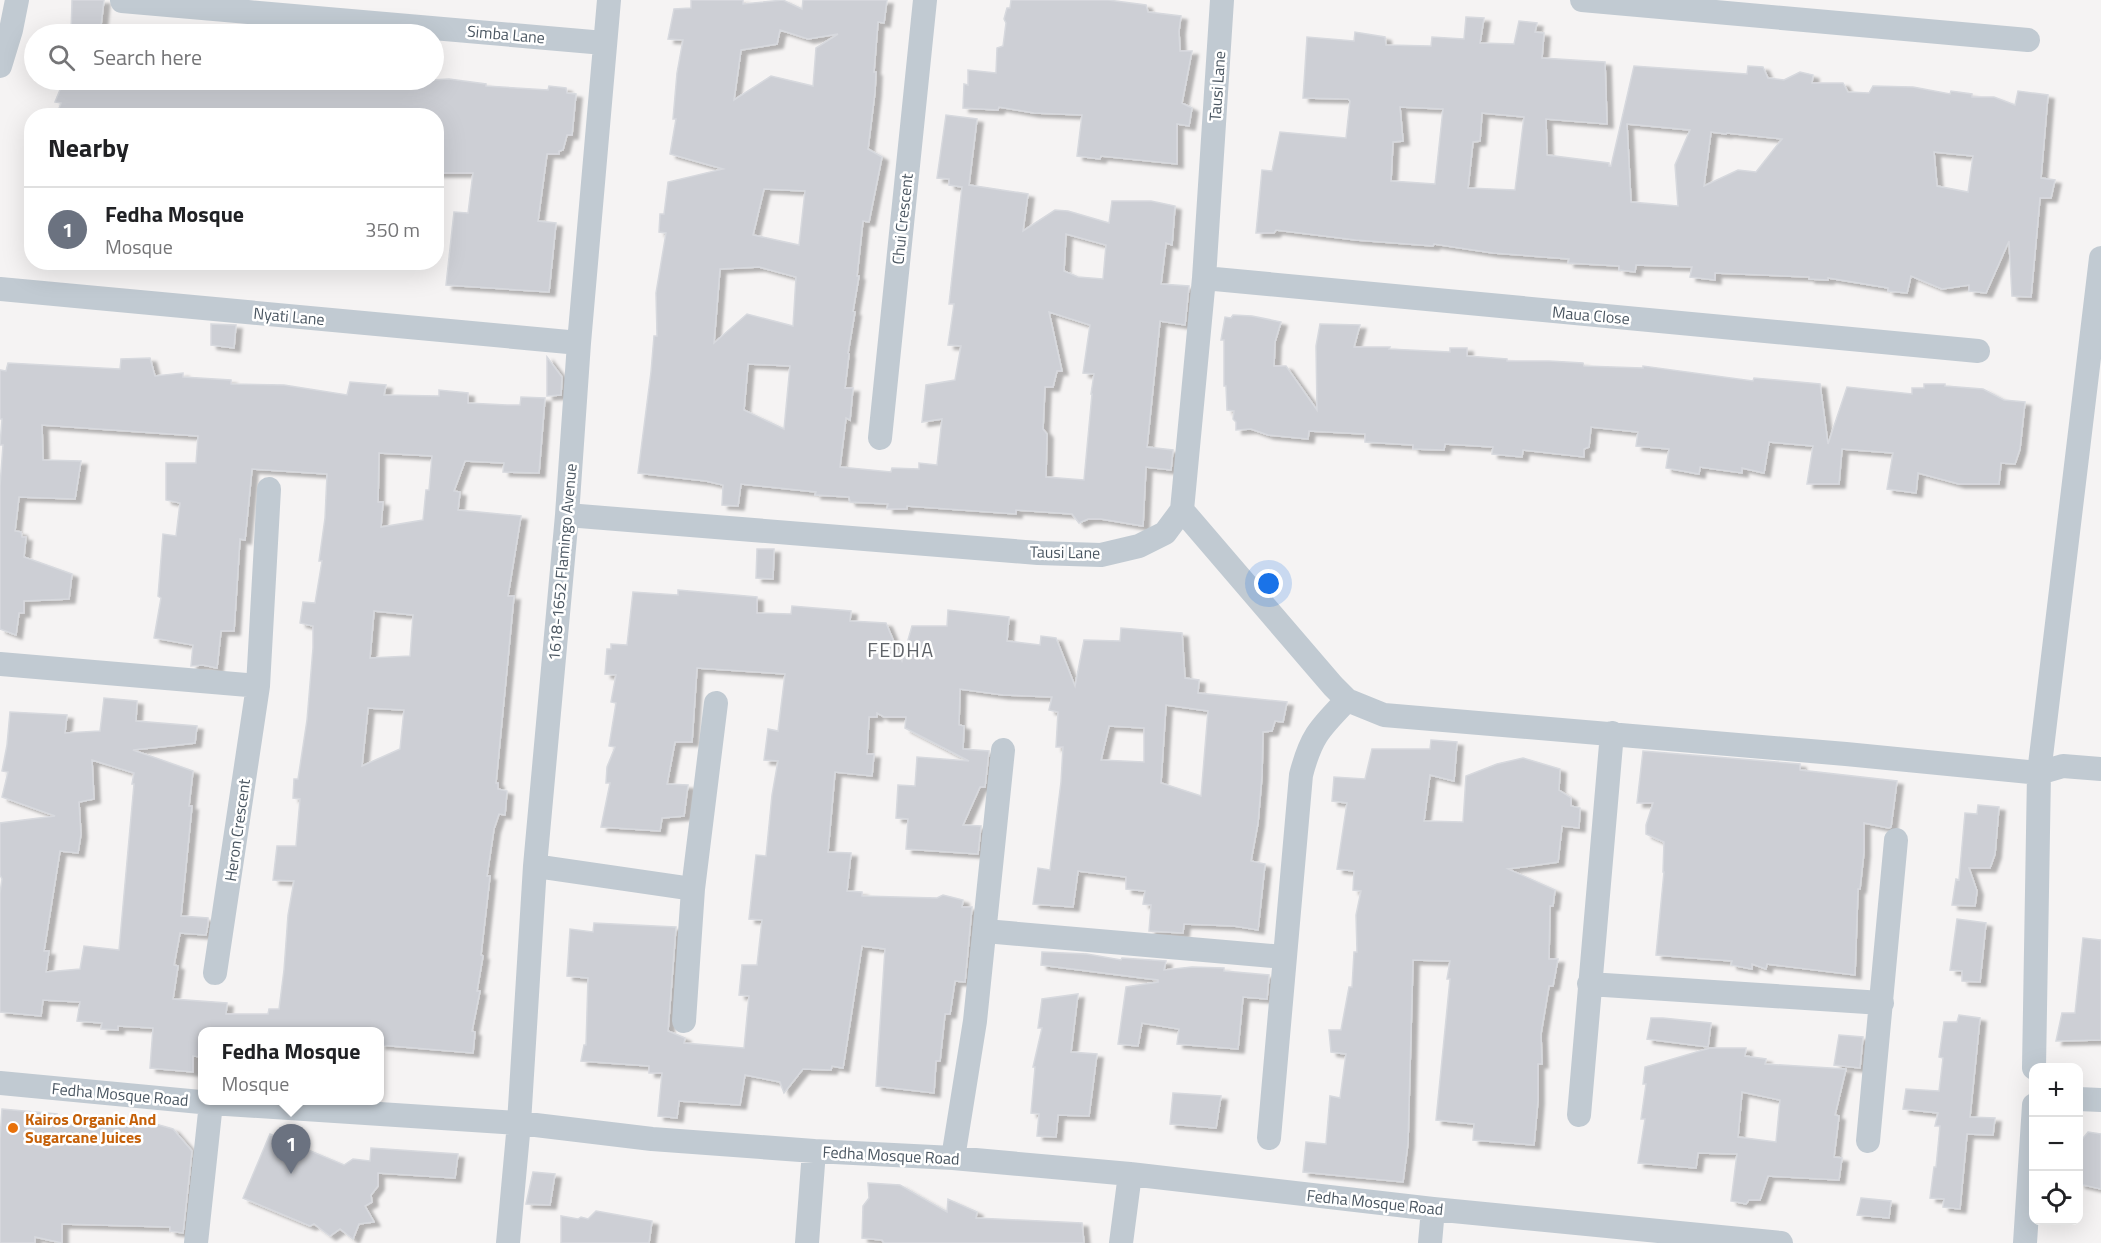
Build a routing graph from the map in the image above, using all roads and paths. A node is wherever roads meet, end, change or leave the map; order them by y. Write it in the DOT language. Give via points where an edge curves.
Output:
graph roads {
  1 [pos="17,0"];
  2 [pos="609,0"];
  3 [pos="925,0"];
  4 [pos="1222,0"];
  5 [pos="1582,0"];
  6 [pos="122,1"];
  7 [pos="386,24"];
  8 [pos="444,29"];
  9 [pos="2028,40"];
  10 [pos="604,43"];
  11 [pos="0,66"];
  12 [pos="2101,258"];
  13 [pos="1204,278"];
  14 [pos="0,289"];
  15 [pos="579,343"];
  16 [pos="1978,351"];
  17 [pos="880,438"];
  18 [pos="269,489"];
  19 [pos="1182,510"];
  20 [pos="567,515"];
  21 [pos="0,663"];
  22 [pos="258,686"];
  23 [pos="1347,700"];
  24 [pos="716,703"];
  25 [pos="1612,733"];
  26 [pos="1003,750"];
  27 [pos="2101,769"];
  28 [pos="2039,773"];
  29 [pos="1896,840"];
  30 [pos="535,866"];
  31 [pos="693,889"];
  32 [pos="985,932"];
  33 [pos="1284,957"];
  34 [pos="215,973"];
  35 [pos="1590,984"];
  36 [pos="1882,1003"];
  37 [pos="684,1021"];
  38 [pos="2034,1063"];
  39 [pos="0,1083"];
  40 [pos="2083,1099"];
  41 [pos="2101,1100"];
  42 [pos="198,1102"];
  43 [pos="211,1105"];
  44 [pos="242,1105"];
  45 [pos="1579,1115"];
  46 [pos="2033,1117"];
  47 [pos="519,1123"];
  48 [pos="1269,1138"];
  49 [pos="1868,1141"];
  50 [pos="814,1151"];
  51 [pos="953,1158"];
  52 [pos="1130,1174"];
  53 [pos="1432,1209"];
  54 [pos="1731,1241"];
  55 [pos="196,1243"];
  56 [pos="508,1243"];
  57 [pos="807,1243"];
  58 [pos="1121,1243"];
  59 [pos="1430,1243"];
  60 [pos="1781,1243"];
  61 [pos="2025,1243"];
  1 -- 11 [label="street"];
  2 -- 10 [label="street, 1618-1652 Flamingo Avenue"];
  3 -- 17 [label="street, Chui Crescent"];
  4 -- 13 [label="street, Tausi Lane"];
  5 -- 9 [label="street"];
  6 -- 7 [label="street, Simba Lane"];
  8 -- 10 [label="street, Simba Lane"];
  10 -- 15 [label="street, 1618-1652 Flamingo Avenue"];
  12 -- 28 [label="street"];
  13 -- 16 [label="street, Maua Close"];
  13 -- 19 [label="street, Tausi Lane"];
  14 -- 15 [label="street, Nyati Lane"];
  15 -- 20 [label="street, 1618-1652 Flamingo Avenue"];
  18 -- 22 [label="street, Heron Crescent"];
  19 -- 20 [label="street, Tausi Lane" via="1165,533 1139,546 1101,555"];
  19 -- 23 [label="street"];
  20 -- 30 [label="street, 1618-1652 Flamingo Avenue"];
  21 -- 22 [label="street"];
  22 -- 34 [label="street, Heron Crescent"];
  23 -- 25 [label="street" via="1384,715"];
  23 -- 33 [label="street" via="1320,728 1300,775"];
  24 -- 31 [label="street"];
  25 -- 28 [label="street"];
  25 -- 35 [label="street"];
  26 -- 32 [label="street"];
  27 -- 28 [label="street" via="2063,766"];
  28 -- 38 [label="street"];
  29 -- 36 [label="street"];
  30 -- 31 [label="street"];
  30 -- 47 [label="street, 1618-1652 Flamingo Avenue"];
  31 -- 37 [label="street"];
  32 -- 33 [label="street"];
  32 -- 51 [label="street"];
  33 -- 48 [label="street"];
  35 -- 36 [label="street"];
  35 -- 45 [label="street"];
  36 -- 49 [label="street"];
  39 -- 42 [label="street, Fedha Mosque Road"];
  40 -- 41 [label="street"];
  43 -- 55 [label="street"];
  44 -- 47 [label="street, Fedha Mosque Road"];
  46 -- 61 [label="street"];
  47 -- 50 [label="street, Fedha Mosque Road"];
  47 -- 56 [label="street, 1618-1652 Flamingo Avenue"];
  50 -- 51 [label="street, Fedha Mosque Road"];
  50 -- 57 [label="street"];
  51 -- 52 [label="street, Fedha Mosque Road"];
  52 -- 53 [label="street, Fedha Mosque Road"];
  52 -- 58 [label="street"];
  53 -- 54 [label="street, Fedha Mosque Road"];
  53 -- 59 [label="street"];
  54 -- 60 [label="street, Fedha Mosque Road"];
}
